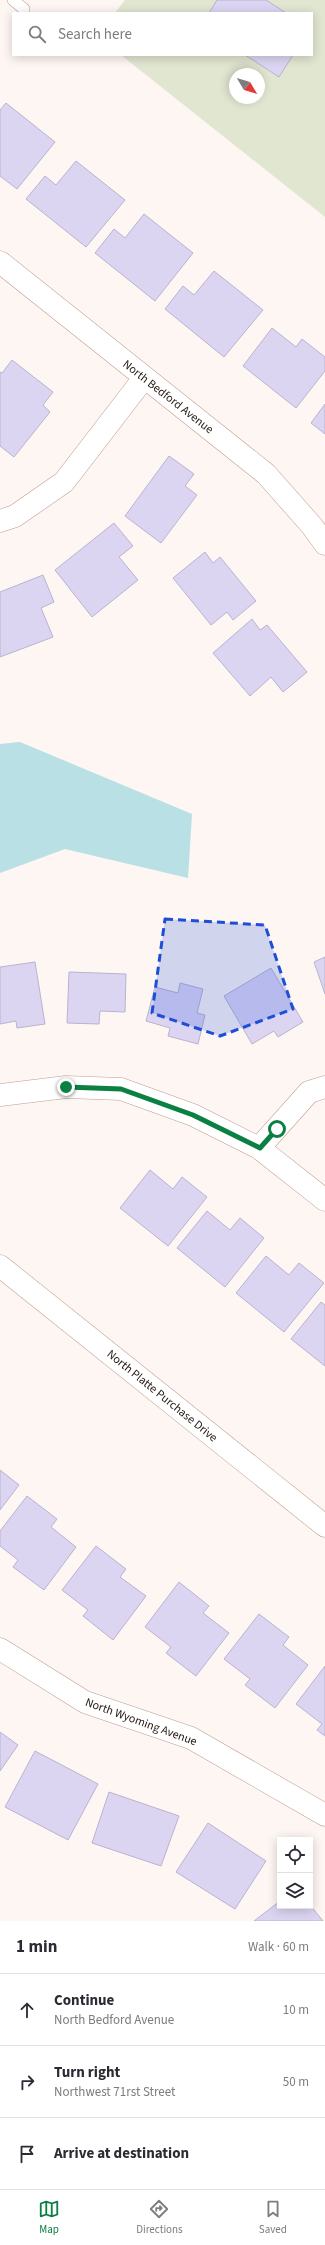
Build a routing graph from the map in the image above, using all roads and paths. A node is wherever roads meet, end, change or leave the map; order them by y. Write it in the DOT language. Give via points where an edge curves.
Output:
graph roads {
  1 [pos="13,0"];
  2 [pos="24,9"];
  3 [pos="0,262"];
  4 [pos="144,378"];
  5 [pos="0,521"];
  6 [pos="325,544"];
  7 [pos="325,1087"];
  8 [pos="0,1095"];
  9 [pos="260,1148"];
  10 [pos="325,1200"];
  11 [pos="0,1266"];
  12 [pos="325,1526"];
  13 [pos="0,1650"];
  14 [pos="325,1815"];
  1 -- 2 [label="lane"];
  3 -- 4 [label="street, North Bedford Avenue"];
  4 -- 5 [label="street" via="64,482 15,516"];
  4 -- 6 [label="street, North Bedford Avenue" via="266,474"];
  7 -- 9 [label="street" via="309,1092"];
  8 -- 9 [label="street" via="66,1087 121,1089 193,1115"];
  9 -- 10 [label="street"];
  11 -- 12 [label="street, North Platte Purchase Drive"];
  13 -- 14 [label="street, North Wyoming Avenue" via="84,1702 191,1738"];
}
